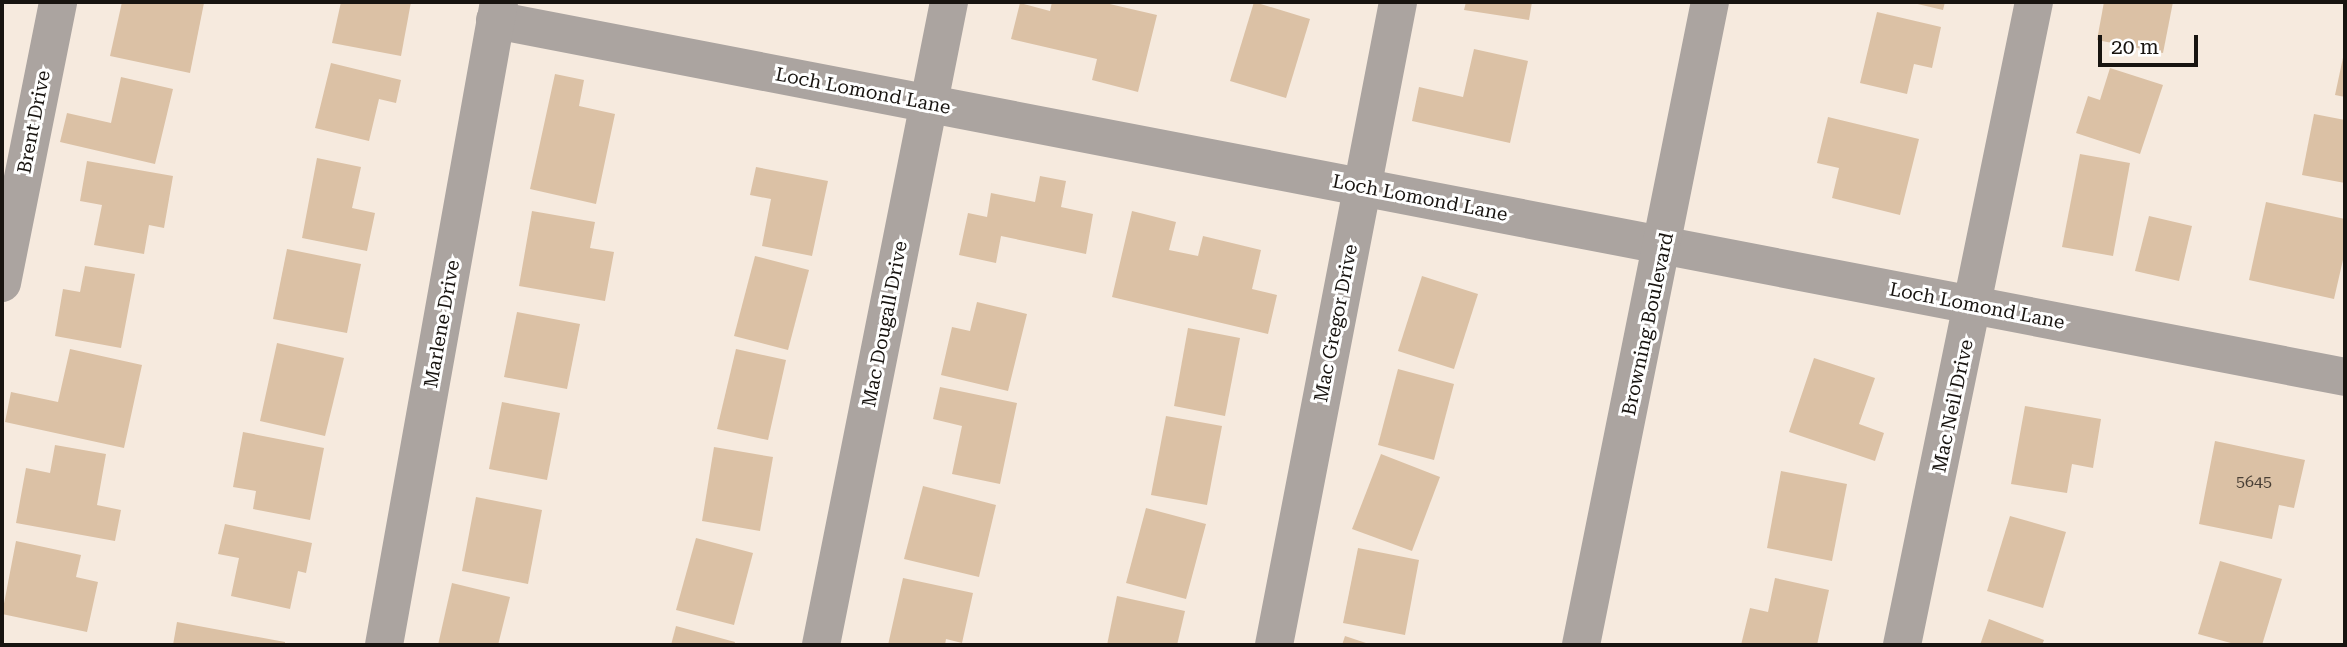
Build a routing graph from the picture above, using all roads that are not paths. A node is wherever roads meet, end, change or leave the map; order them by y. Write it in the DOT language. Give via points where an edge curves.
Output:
graph roads {
  1 [pos="58,2"];
  2 [pos="949,2"];
  3 [pos="1398,2"];
  4 [pos="1710,2"];
  5 [pos="2034,2"];
  6 [pos="497,11"];
  7 [pos="927,103"];
  8 [pos="1362,187"];
  9 [pos="1664,245"];
  10 [pos="2,283"];
  11 [pos="1974,305"];
  12 [pos="2345,377"];
  13 [pos="384,645"];
  14 [pos="821,645"];
  15 [pos="1275,645"];
  16 [pos="1581,645"];
  17 [pos="1902,645"];
  1 -- 10 [label="street, Brent Drive"];
  2 -- 7 [label="street, Mac Dougall Drive"];
  3 -- 8 [label="street, Mac Gregor Drive"];
  4 -- 9 [label="street, Browning Boulevard"];
  5 -- 11 [label="street, Mac Neil Drive"];
  6 -- 7 [label="street, Loch Lomond Lane"];
  6 -- 13 [label="street, Marlene Drive"];
  7 -- 8 [label="street, Loch Lomond Lane"];
  7 -- 14 [label="street, Mac Dougall Drive"];
  8 -- 9 [label="street, Loch Lomond Lane"];
  8 -- 15 [label="street, Mac Gregor Drive"];
  9 -- 11 [label="street, Loch Lomond Lane"];
  9 -- 16 [label="street, Browning Boulevard"];
  11 -- 12 [label="street, Loch Lomond Lane"];
  11 -- 17 [label="street, Mac Neil Drive"];
}
